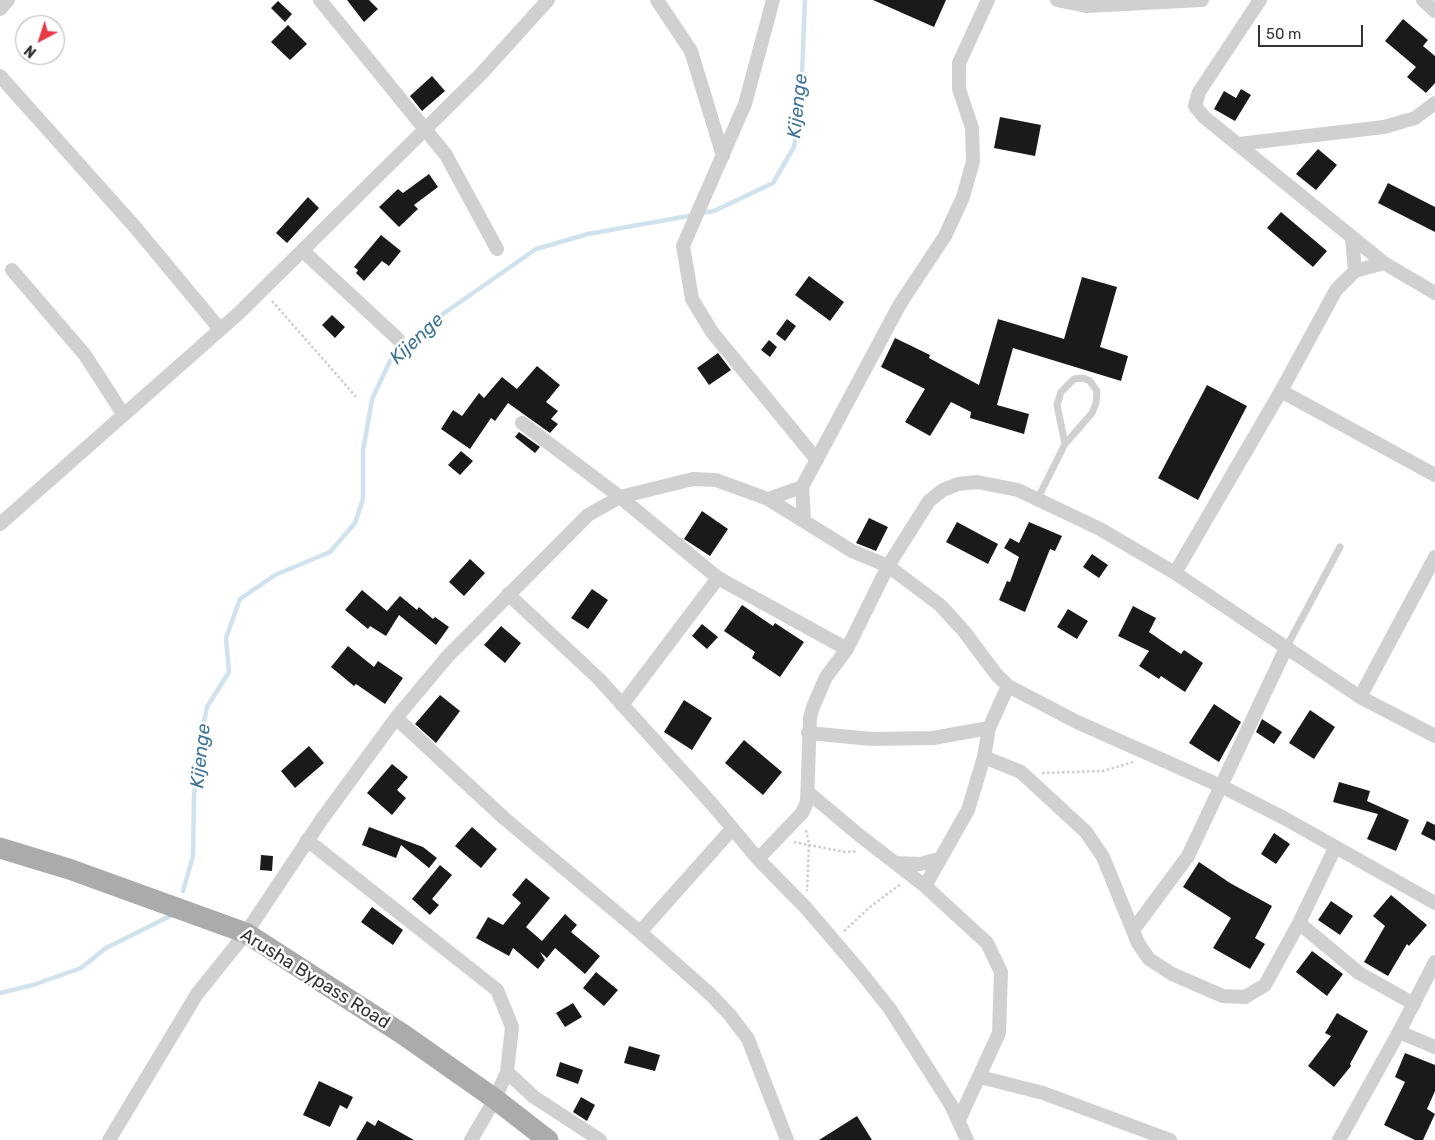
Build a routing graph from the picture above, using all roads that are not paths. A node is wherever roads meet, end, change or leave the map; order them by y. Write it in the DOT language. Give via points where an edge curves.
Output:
graph roads {
  1 [pos="8,0"];
  2 [pos="320,0"];
  3 [pos="657,0"];
  4 [pos="773,0"];
  5 [pos="988,0"];
  6 [pos="1057,0"];
  7 [pos="1202,0"];
  8 [pos="1260,0"];
  9 [pos="1422,0"];
  10 [pos="543,2"];
  11 [pos="0,9"];
  12 [pos="1435,11"];
  13 [pos="0,76"];
  14 [pos="1435,103"];
  15 [pos="424,130"];
  16 [pos="1239,144"];
  17 [pos="723,156"];
  18 [pos="1352,238"];
  19 [pos="497,250"];
  20 [pos="303,251"];
  21 [pos="1384,263"];
  22 [pos="12,270"];
  23 [pos="1355,271"];
  24 [pos="1435,293"];
  25 [pos="219,328"];
  26 [pos="398,339"];
  27 [pos="1281,391"];
  28 [pos="123,414"];
  29 [pos="522,423"];
  30 [pos="1066,444"];
  31 [pos="817,460"];
  32 [pos="1435,474"];
  33 [pos="802,487"];
  34 [pos="620,497"];
  35 [pos="1038,498"];
  36 [pos="768,499"];
  37 [pos="804,520"];
  38 [pos="0,523"];
  39 [pos="1340,548"];
  40 [pos="888,566"];
  41 [pos="1433,566"];
  42 [pos="1174,572"];
  43 [pos="718,578"];
  44 [pos="508,594"];
  45 [pos="1287,646"];
  46 [pos="847,649"];
  47 [pos="1008,686"];
  48 [pos="1360,697"];
  49 [pos="622,705"];
  50 [pos="396,718"];
  51 [pos="989,728"];
  52 [pos="808,733"];
  53 [pos="1435,736"];
  54 [pos="984,757"];
  55 [pos="1221,786"];
  56 [pos="809,793"];
  57 [pos="732,829"];
  58 [pos="308,840"];
  59 [pos="0,848"];
  60 [pos="1335,848"];
  61 [pos="758,859"];
  62 [pos="940,859"];
  63 [pos="895,863"];
  64 [pos="925,886"];
  65 [pos="1435,903"];
  66 [pos="1299,923"];
  67 [pos="1134,929"];
  68 [pos="640,932"];
  69 [pos="246,933"];
  70 [pos="1435,962"];
  71 [pos="1414,1004"];
  72 [pos="1400,1032"];
  73 [pos="1435,1047"];
  74 [pos="507,1072"];
  75 [pos="980,1077"];
  76 [pos="495,1099"];
  77 [pos="959,1120"];
  78 [pos="109,1140"];
  79 [pos="471,1140"];
  80 [pos="548,1140"];
  81 [pos="600,1140"];
  82 [pos="787,1140"];
  83 [pos="967,1140"];
  84 [pos="1170,1140"];
  85 [pos="1338,1140"];
  1 -- 11 [label="street"];
  2 -- 15 [label="street"];
  3 -- 17 [label="street" via="691,51"];
  4 -- 17 [label="street" via="745,104"];
  5 -- 31 [label="street" via="959,63 959,89 972,128 973,161 963,197 945,236 900,304"];
  6 -- 7 [label="street" via="1102,6"];
  8 -- 16 [label="street" via="1198,92 1195,106"];
  9 -- 12 [label="street"];
  10 -- 15 [label="street" via="480,74"];
  13 -- 25 [label="street"];
  14 -- 16 [label="street" via="1415,118 1384,127"];
  15 -- 19 [label="street" via="446,155"];
  15 -- 20 [label="street"];
  16 -- 18 [label="street"];
  17 -- 31 [label="street" via="683,246 692,300 712,332"];
  18 -- 21 [label="street"];
  18 -- 23 [label="street"];
  20 -- 25 [label="street"];
  20 -- 26 [label="street"];
  21 -- 23 [label="street"];
  21 -- 24 [label="street"];
  22 -- 28 [label="street" via="85,355"];
  23 -- 27 [label="street" via="1336,290"];
  25 -- 28 [label="street"];
  27 -- 32 [label="street"];
  27 -- 42 [label="street"];
  28 -- 38 [label="street"];
  29 -- 34 [label="street"];
  30 -- 30 [label="lane" via="1058,406 1061,392 1074,379 1083,378 1090,381 1097,391 1096,403 1092,413"];
  30 -- 35 [label="lane"];
  31 -- 33 [label="street"];
  33 -- 36 [label="street"];
  33 -- 37 [label="street"];
  34 -- 36 [label="street" via="693,479 716,480"];
  34 -- 43 [label="street"];
  34 -- 44 [label="street" via="588,515"];
  35 -- 40 [label="street" via="1010,488 977,482 943,490 929,501"];
  35 -- 42 [label="street"];
  36 -- 37 [label="street"];
  37 -- 40 [label="street" via="852,551"];
  39 -- 45 [label="lane"];
  40 -- 46 [label="street"];
  40 -- 47 [label="street" via="940,605"];
  41 -- 48 [label="street"];
  42 -- 45 [label="street"];
  43 -- 46 [label="street"];
  43 -- 49 [label="street"];
  44 -- 49 [label="street" via="599,679"];
  44 -- 50 [label="street" via="447,657"];
  45 -- 48 [label="street"];
  45 -- 55 [label="street"];
  46 -- 52 [label="street" via="826,676 812,707"];
  47 -- 51 [label="street"];
  47 -- 55 [label="street" via="1077,722"];
  48 -- 53 [label="street"];
  49 -- 57 [label="street"];
  50 -- 58 [label="street"];
  50 -- 68 [label="street" via="505,819"];
  51 -- 52 [label="street" via="933,738 872,739"];
  51 -- 54 [label="street"];
  52 -- 56 [label="street"];
  54 -- 62 [label="street" via="968,810"];
  54 -- 67 [label="street" via="1020,772 1086,832 1103,856"];
  55 -- 60 [label="street"];
  55 -- 67 [label="street" via="1188,856"];
  56 -- 61 [label="street" via="802,813"];
  56 -- 63 [label="street"];
  57 -- 61 [label="street"];
  57 -- 68 [label="street"];
  58 -- 69 [label="street"];
  58 -- 74 [label="street" via="497,990 512,1027"];
  59 -- 69 [label="main road, Arusha Bypass Road" via="69,869"];
  60 -- 65 [label="street"];
  60 -- 66 [label="street"];
  61 -- 77 [label="street" via="806,908 890,1009"];
  62 -- 63 [label="street" via="920,864"];
  62 -- 64 [label="street"];
  63 -- 64 [label="street"];
  64 -- 75 [label="street" via="987,943 1001,972 999,1033"];
  66 -- 67 [label="street" via="1265,985 1245,997 1223,996 1172,974 1143,952"];
  66 -- 71 [label="street" via="1359,973"];
  68 -- 82 [label="street" via="710,994 748,1039"];
  69 -- 76 [label="main road, Arusha Bypass Road" via="324,981"];
  69 -- 78 [label="street" via="197,994"];
  70 -- 71 [label="street"];
  71 -- 72 [label="street"];
  72 -- 73 [label="street"];
  72 -- 85 [label="street"];
  74 -- 76 [label="street"];
  74 -- 81 [label="street" via="534,1097"];
  75 -- 77 [label="street"];
  75 -- 84 [label="street" via="1043,1093"];
  76 -- 79 [label="street"];
  76 -- 80 [label="main road, Arusha Bypass Road"];
  77 -- 83 [label="street"];
}
